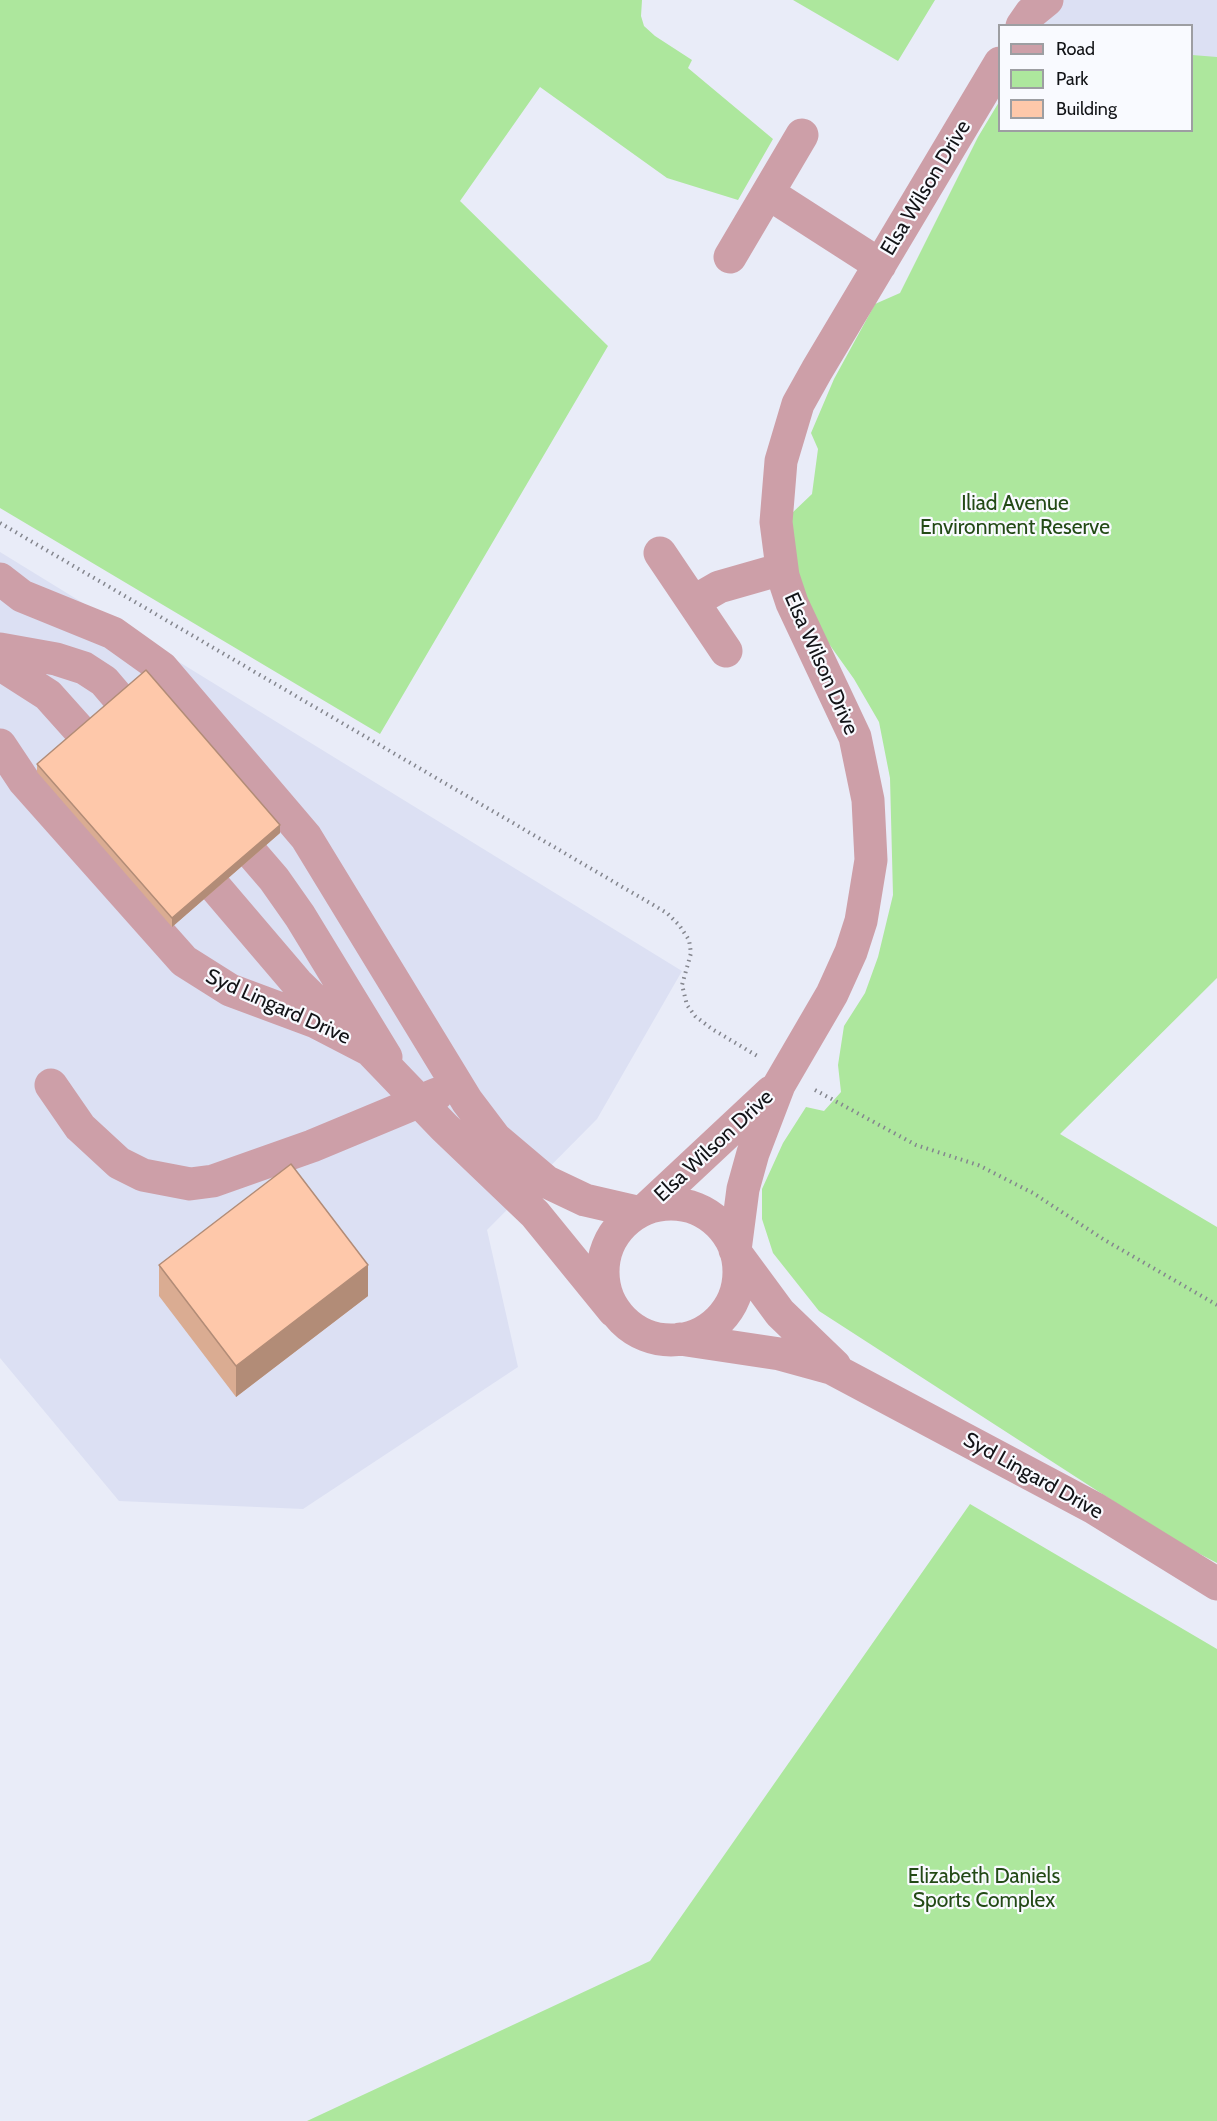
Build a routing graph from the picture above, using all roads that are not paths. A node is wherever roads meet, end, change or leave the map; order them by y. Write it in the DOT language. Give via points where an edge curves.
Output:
graph roads {
  1 [pos="998,65"];
  2 [pos="802,135"];
  3 [pos="768,193"];
  4 [pos="730,257"];
  5 [pos="880,265"];
  6 [pos="660,553"];
  7 [pos="782,569"];
  8 [pos="0,579"];
  9 [pos="0,588"];
  10 [pos="693,602"];
  11 [pos="0,609"];
  12 [pos="0,649"];
  13 [pos="726,651"];
  14 [pos="0,664"];
  15 [pos="0,745"];
  16 [pos="165,752"];
  17 [pos="127,785"];
  18 [pos="202,796"];
  19 [pos="164,828"];
  20 [pos="366,1048"];
  21 [pos="774,1073"];
  22 [pos="51,1085"];
  23 [pos="459,1086"];
  24 [pos="411,1092"];
  25 [pos="643,1210"];
  26 [pos="737,1253"];
  27 [pos="614,1311"];
  28 [pos="680,1340"];
  29 [pos="845,1375"];
  30 [pos="1217,1584"];
  1 -- 5 [label="street, Elsa Wilson Drive"];
  2 -- 3 [label="street"];
  3 -- 4 [label="street"];
  3 -- 5 [label="street"];
  5 -- 7 [label="street, Elsa Wilson Drive" via="798,404 787,435 776,522"];
  6 -- 10 [label="street"];
  7 -- 10 [label="street" via="719,587"];
  7 -- 21 [label="street, Elsa Wilson Drive" via="792,603 855,737 868,800 870,860 861,921 851,952 832,994"];
  8 -- 23 [label="street" via="22,596 85,620 138,649 184,692 306,837"];
  9 -- 11 [label="street"];
  10 -- 13 [label="street"];
  12 -- 16 [label="street" via="66,662 99,677"];
  14 -- 17 [label="street" via="48,695"];
  15 -- 20 [label="street, Syd Lingard Drive" via="24,781 184,961 230,990 316,1022"];
  18 -- 24 [label="street" via="274,879"];
  19 -- 20 [label="street" via="297,983"];
  20 -- 24 [label="street, Syd Lingard Drive"];
  21 -- 25 [label="street, Elsa Wilson Drive"];
  21 -- 26 [label="street, Elsa Wilson Drive" via="745,1179"];
  22 -- 24 [label="street" via="80,1127 119,1163 143,1175 190,1184 213,1181 380,1120"];
  23 -- 24 [label="street"];
  23 -- 25 [label="street" via="495,1138 529,1170 585,1200"];
  24 -- 27 [label="street, Syd Lingard Drive" via="535,1214"];
  25 -- 26 [label="street" via="674,1203 699,1208 720,1223"];
  25 -- 27 [label="street" via="617,1229 605,1251 604,1289"];
  26 -- 28 [label="street" via="738,1282 730,1306 704,1331"];
  26 -- 29 [label="street, Syd Lingard Drive" via="780,1313"];
  27 -- 28 [label="street" via="643,1335"];
  28 -- 29 [label="street, Syd Lingard Drive" via="780,1354"];
  29 -- 30 [label="street, Syd Lingard Drive" via="1094,1508"];
}
